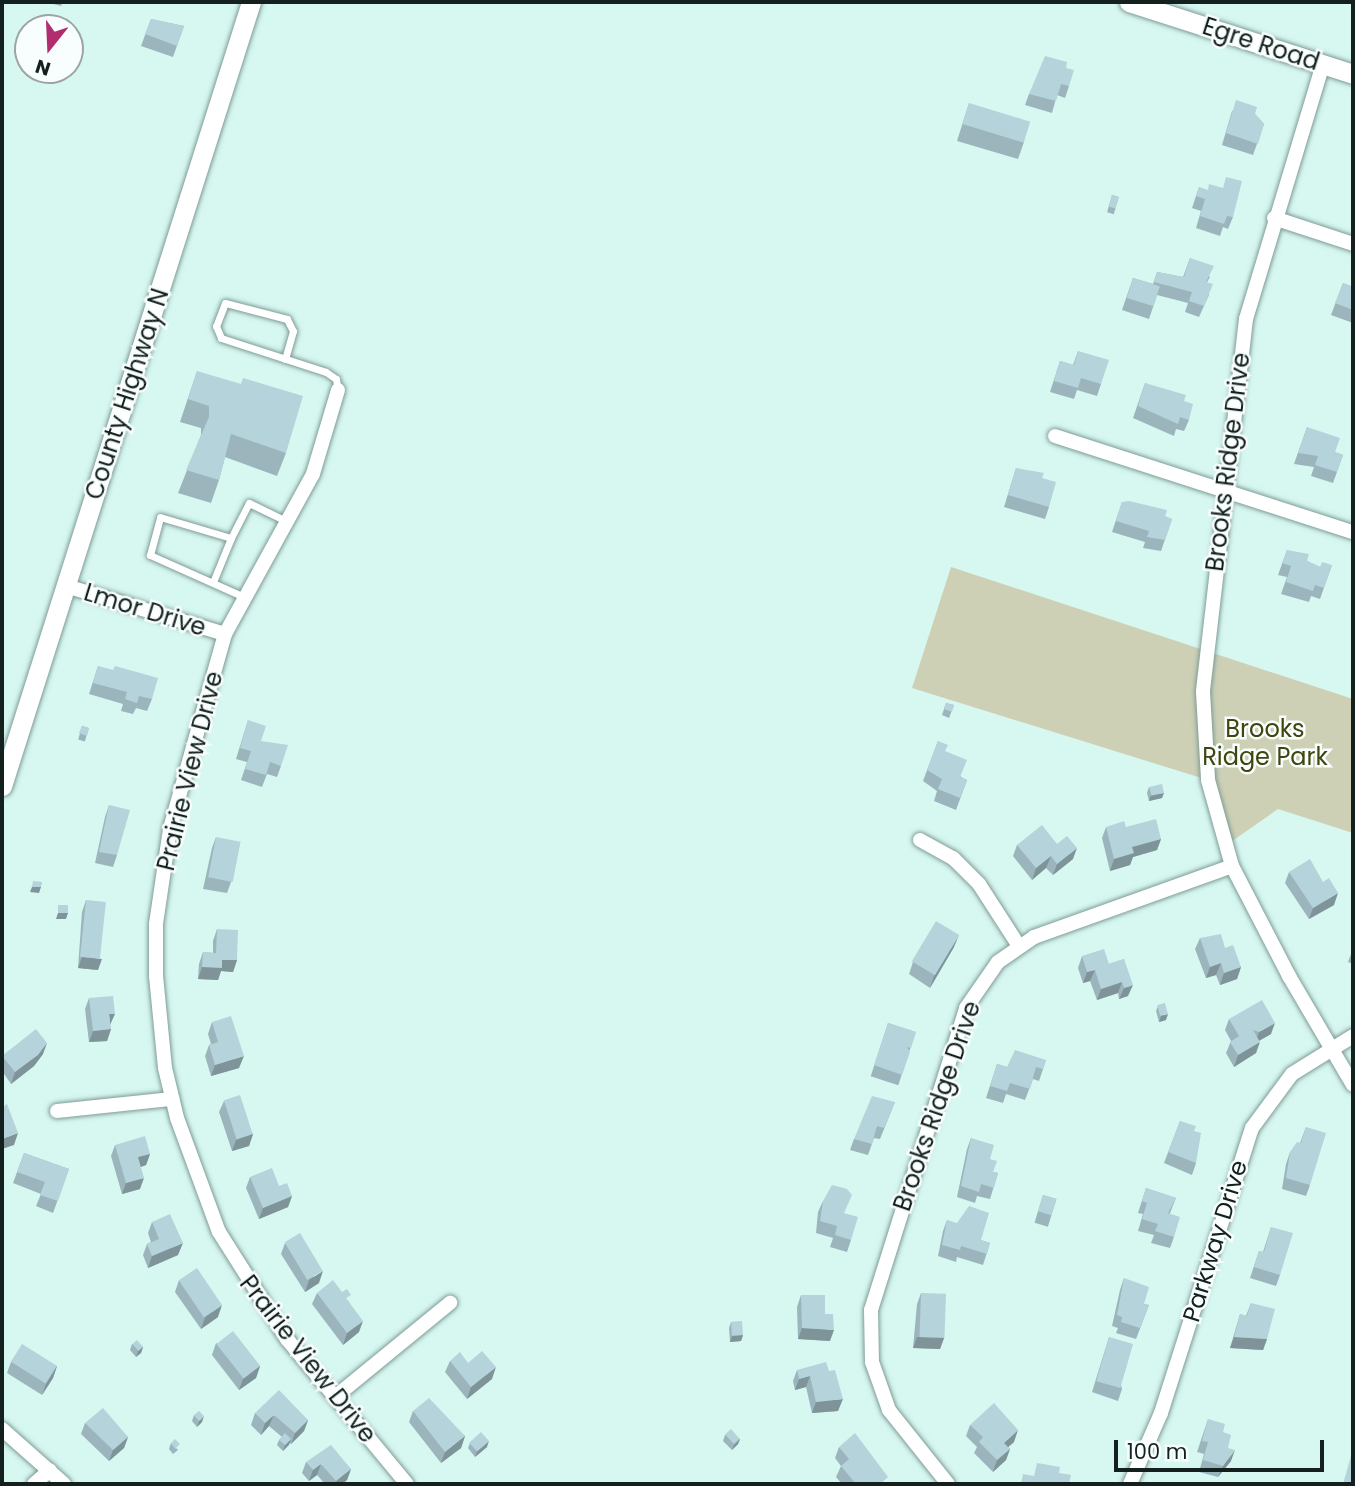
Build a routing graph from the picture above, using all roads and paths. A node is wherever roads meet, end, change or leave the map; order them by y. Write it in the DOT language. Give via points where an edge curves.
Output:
graph roads {
  1 [pos="251,2"];
  2 [pos="1129,2"];
  3 [pos="1323,64"];
  4 [pos="1353,74"];
  5 [pos="1274,218"];
  6 [pos="1353,244"];
  7 [pos="285,359"];
  8 [pos="338,390"];
  9 [pos="1055,436"];
  10 [pos="1224,492"];
  11 [pos="286,521"];
  12 [pos="1353,532"];
  13 [pos="231,538"];
  14 [pos="213,582"];
  15 [pos="65,586"];
  16 [pos="242,596"];
  17 [pos="225,634"];
  18 [pos="2,786"];
  19 [pos="920,841"];
  20 [pos="1232,866"];
  21 [pos="1019,946"];
  22 [pos="1353,1036"];
  23 [pos="1332,1047"];
  24 [pos="1353,1085"];
  25 [pos="172,1099"];
  26 [pos="57,1111"];
  27 [pos="450,1303"];
  28 [pos="335,1397"];
  29 [pos="2,1429"];
  30 [pos="50,1470"];
  31 [pos="34,1484"];
  32 [pos="64,1484"];
  33 [pos="407,1484"];
  34 [pos="948,1484"];
  35 [pos="1130,1484"];
  1 -- 15 [label="street, County Highway N"];
  2 -- 3 [label="street, Egre Road"];
  3 -- 4 [label="street, Egre Road"];
  3 -- 5 [label="street, Brooks Ridge Drive"];
  5 -- 6 [label="street"];
  5 -- 10 [label="street, Brooks Ridge Drive" via="1246,318"];
  7 -- 7 [label="lane" via="215,334 225,303 286,319 293,331"];
  7 -- 8 [label="lane" via="326,372 336,379"];
  8 -- 11 [label="street, Prairie View Drive" via="320,456"];
  9 -- 10 [label="street"];
  10 -- 12 [label="street"];
  10 -- 20 [label="street, Brooks Ridge Drive" via="1203,692 1208,780"];
  11 -- 13 [label="lane" via="249,503"];
  11 -- 16 [label="street, Prairie View Drive"];
  13 -- 14 [label="lane"];
  13 -- 14 [label="lane" via="160,517 150,555"];
  14 -- 16 [label="lane"];
  15 -- 17 [label="street, Lmor Drive"];
  15 -- 18 [label="street, County Highway N"];
  16 -- 17 [label="street, Prairie View Drive"];
  17 -- 25 [label="street, Prairie View Drive" via="170,829 156,924 156,976"];
  19 -- 21 [label="street" via="953,858 979,884"];
  20 -- 21 [label="street, Brooks Ridge Drive" via="1077,919"];
  20 -- 23 [label="street, Brooks Ridge Drive"];
  21 -- 34 [label="street, Brooks Ridge Drive" via="991,970 966,1008 871,1310 872,1362 883,1396 902,1430"];
  22 -- 23 [label="street, Parkway Drive"];
  23 -- 24 [label="street, Brooks Ridge Drive"];
  23 -- 35 [label="street, Parkway Drive" via="1292,1074 1252,1128 1161,1413"];
  25 -- 26 [label="street"];
  25 -- 28 [label="street, Prairie View Drive" via="201,1191 235,1263"];
  27 -- 28 [label="street"];
  28 -- 33 [label="street, Prairie View Drive"];
  29 -- 30 [label="street"];
  30 -- 31 [label="street"];
  30 -- 32 [label="street"];
}
